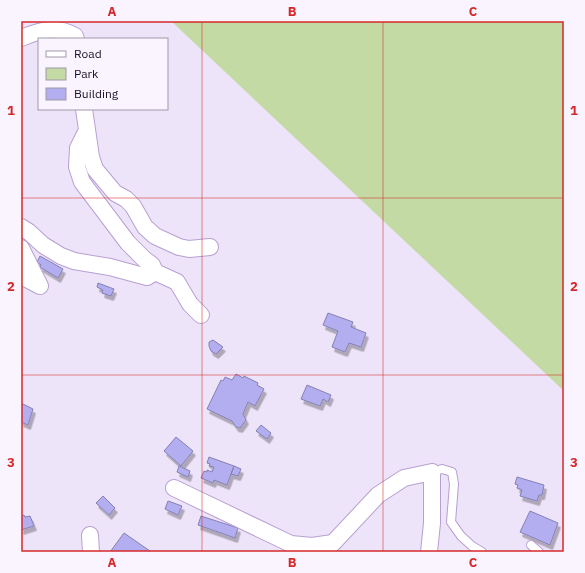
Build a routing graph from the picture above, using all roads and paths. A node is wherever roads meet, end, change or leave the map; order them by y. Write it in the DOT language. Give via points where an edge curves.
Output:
graph roads {
  1 [pos="21,38"];
  2 [pos="76,38"];
  3 [pos="84,110"];
  4 [pos="87,130"];
  5 [pos="21,228"];
  6 [pos="210,247"];
  7 [pos="21,248"];
  8 [pos="155,272"];
  9 [pos="21,276"];
  10 [pos="201,315"];
  11 [pos="432,472"];
  12 [pos="174,488"];
  13 [pos="90,535"];
  14 [pos="531,545"];
  15 [pos="91,552"];
  16 [pos="429,552"];
  17 [pos="482,552"];
  18 [pos="539,552"];
  1 -- 2 [label="street" via="39,30 67,31"];
  3 -- 4 [label="street"];
  4 -- 6 [label="street" via="90,157 95,169 115,193 133,206 145,227 155,236 179,247"];
  4 -- 8 [label="street" via="78,148 77,167 82,182 128,243 152,265"];
  5 -- 8 [label="street" via="43,245 74,261 147,277"];
  7 -- 9 [label="street" via="40,286"];
  8 -- 10 [label="street" via="177,282 190,304"];
  11 -- 12 [label="street" via="404,478 378,495 333,543 312,546 291,544"];
  11 -- 16 [label="street"];
  11 -- 17 [label="lane" via="442,469 452,472 454,484 451,522 460,536"];
  13 -- 15 [label="street"];
  14 -- 18 [label="lane"];
}
